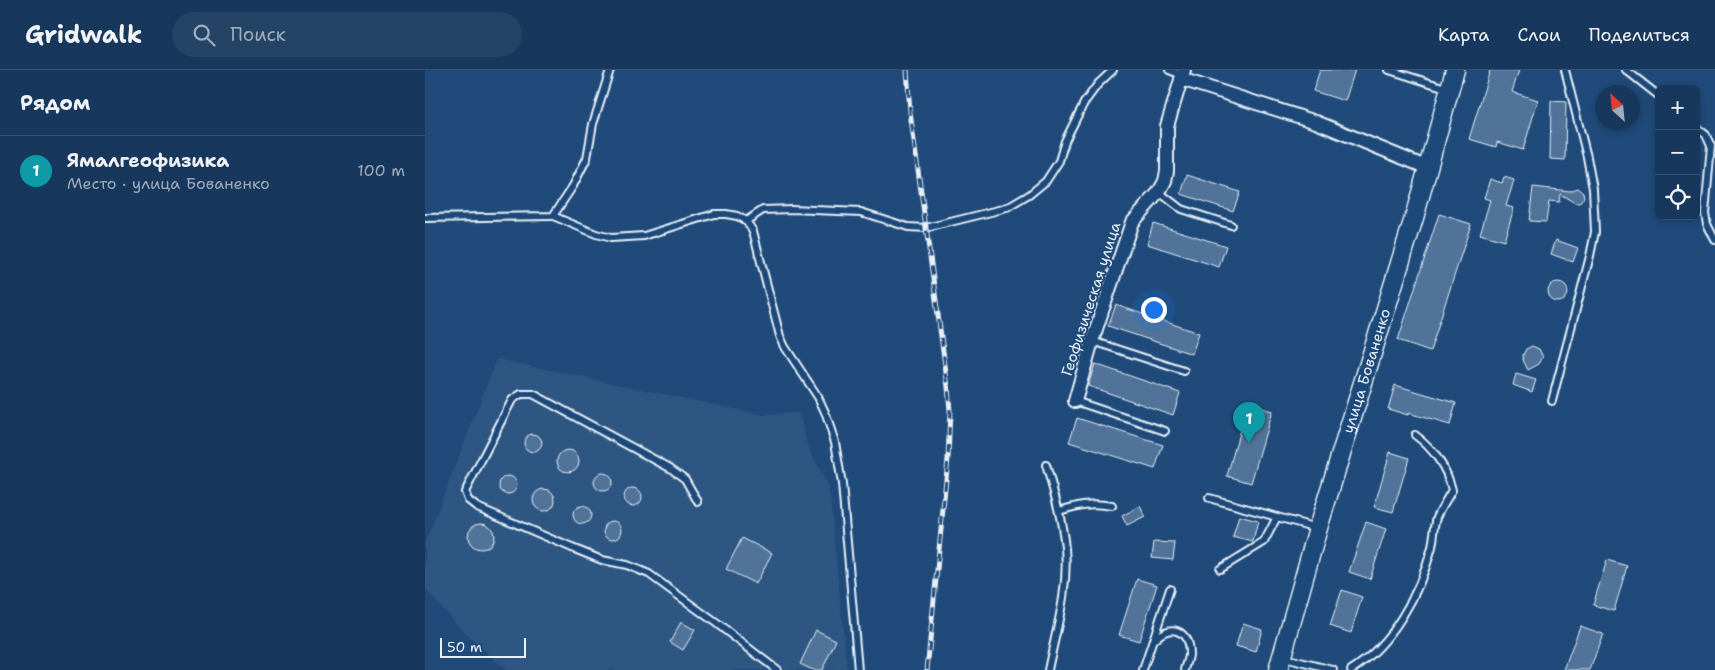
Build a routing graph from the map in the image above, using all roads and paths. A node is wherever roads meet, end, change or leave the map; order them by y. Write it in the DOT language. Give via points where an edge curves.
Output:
graph roads {
  1 [pos="610,70"];
  2 [pos="1113,70"];
  3 [pos="1169,70"];
  4 [pos="1389,70"];
  5 [pos="1455,70"];
  6 [pos="1565,70"];
  7 [pos="1626,70"];
  8 [pos="1183,75"];
  9 [pos="1451,89"];
  10 [pos="1655,93"];
  11 [pos="1700,130"];
  12 [pos="1428,168"];
  13 [pos="1159,192"];
  14 [pos="553,216"];
  15 [pos="425,218"];
  16 [pos="746,221"];
  17 [pos="1231,225"];
  18 [pos="1715,240"];
  19 [pos="1092,341"];
  20 [pos="1184,371"];
  21 [pos="1075,401"];
  22 [pos="1552,401"];
  23 [pos="1165,431"];
  24 [pos="1415,435"];
  25 [pos="1046,465"];
  26 [pos="1209,498"];
  27 [pos="698,502"];
  28 [pos="1112,506"];
  29 [pos="1059,511"];
  30 [pos="1277,517"];
  31 [pos="1318,528"];
  32 [pos="1220,569"];
  33 [pos="1170,589"];
  34 [pos="1152,643"];
  35 [pos="1280,664"];
  36 [pos="777,670"];
  37 [pos="857,670"];
  38 [pos="1048,670"];
  39 [pos="1143,670"];
  40 [pos="1185,670"];
  41 [pos="1333,670"];
  42 [pos="1351,670"];
  1 -- 14 [label="lane" via="593,124 587,158"];
  2 -- 16 [label="lane" via="1083,103 1059,161 1046,181 1007,208 926,228 908,227 861,212 791,209 763,210"];
  3 -- 8 [label="lane"];
  4 -- 9 [label="lane"];
  5 -- 9 [label="street, улица Бованенко"];
  6 -- 22 [label="lane" via="1593,189 1595,232"];
  7 -- 10 [label="lane"];
  8 -- 12 [label="street" via="1316,122"];
  8 -- 13 [label="street, Геофизическая улица" via="1167,126 1167,170"];
  9 -- 12 [label="street, улица Бованенко"];
  11 -- 18 [label="lane" via="1711,146 1705,213"];
  12 -- 31 [label="street, улица Бованенко"];
  13 -- 17 [label="lane" via="1181,209"];
  13 -- 19 [label="street, Геофизическая улица" via="1132,222"];
  14 -- 15 [label="lane"];
  14 -- 16 [label="lane" via="611,238 644,236 714,214 731,215"];
  16 -- 37 [label="lane" via="756,240 780,336 818,397 835,442 842,484"];
  19 -- 20 [label="lane"];
  19 -- 21 [label="street, Геофизическая улица"];
  21 -- 23 [label="lane"];
  24 -- 42 [label="lane" via="1433,450 1452,490 1437,519 1431,549 1409,606 1377,648"];
  25 -- 29 [label="lane"];
  26 -- 30 [label="lane"];
  27 -- 36 [label="lane" via="685,479 670,468 533,394 521,394 512,400 465,492 468,500 477,507 602,560 649,574"];
  28 -- 29 [label="lane" via="1095,503"];
  29 -- 38 [label="lane" via="1065,549 1064,590"];
  30 -- 31 [label="lane"];
  30 -- 32 [label="lane" via="1264,542"];
  31 -- 35 [label="street, улица Бованенко"];
  33 -- 34 [label="lane"];
  34 -- 39 [label="lane"];
  34 -- 40 [label="lane" via="1172,629 1184,635 1189,656"];
  35 -- 41 [label="lane"];
}
